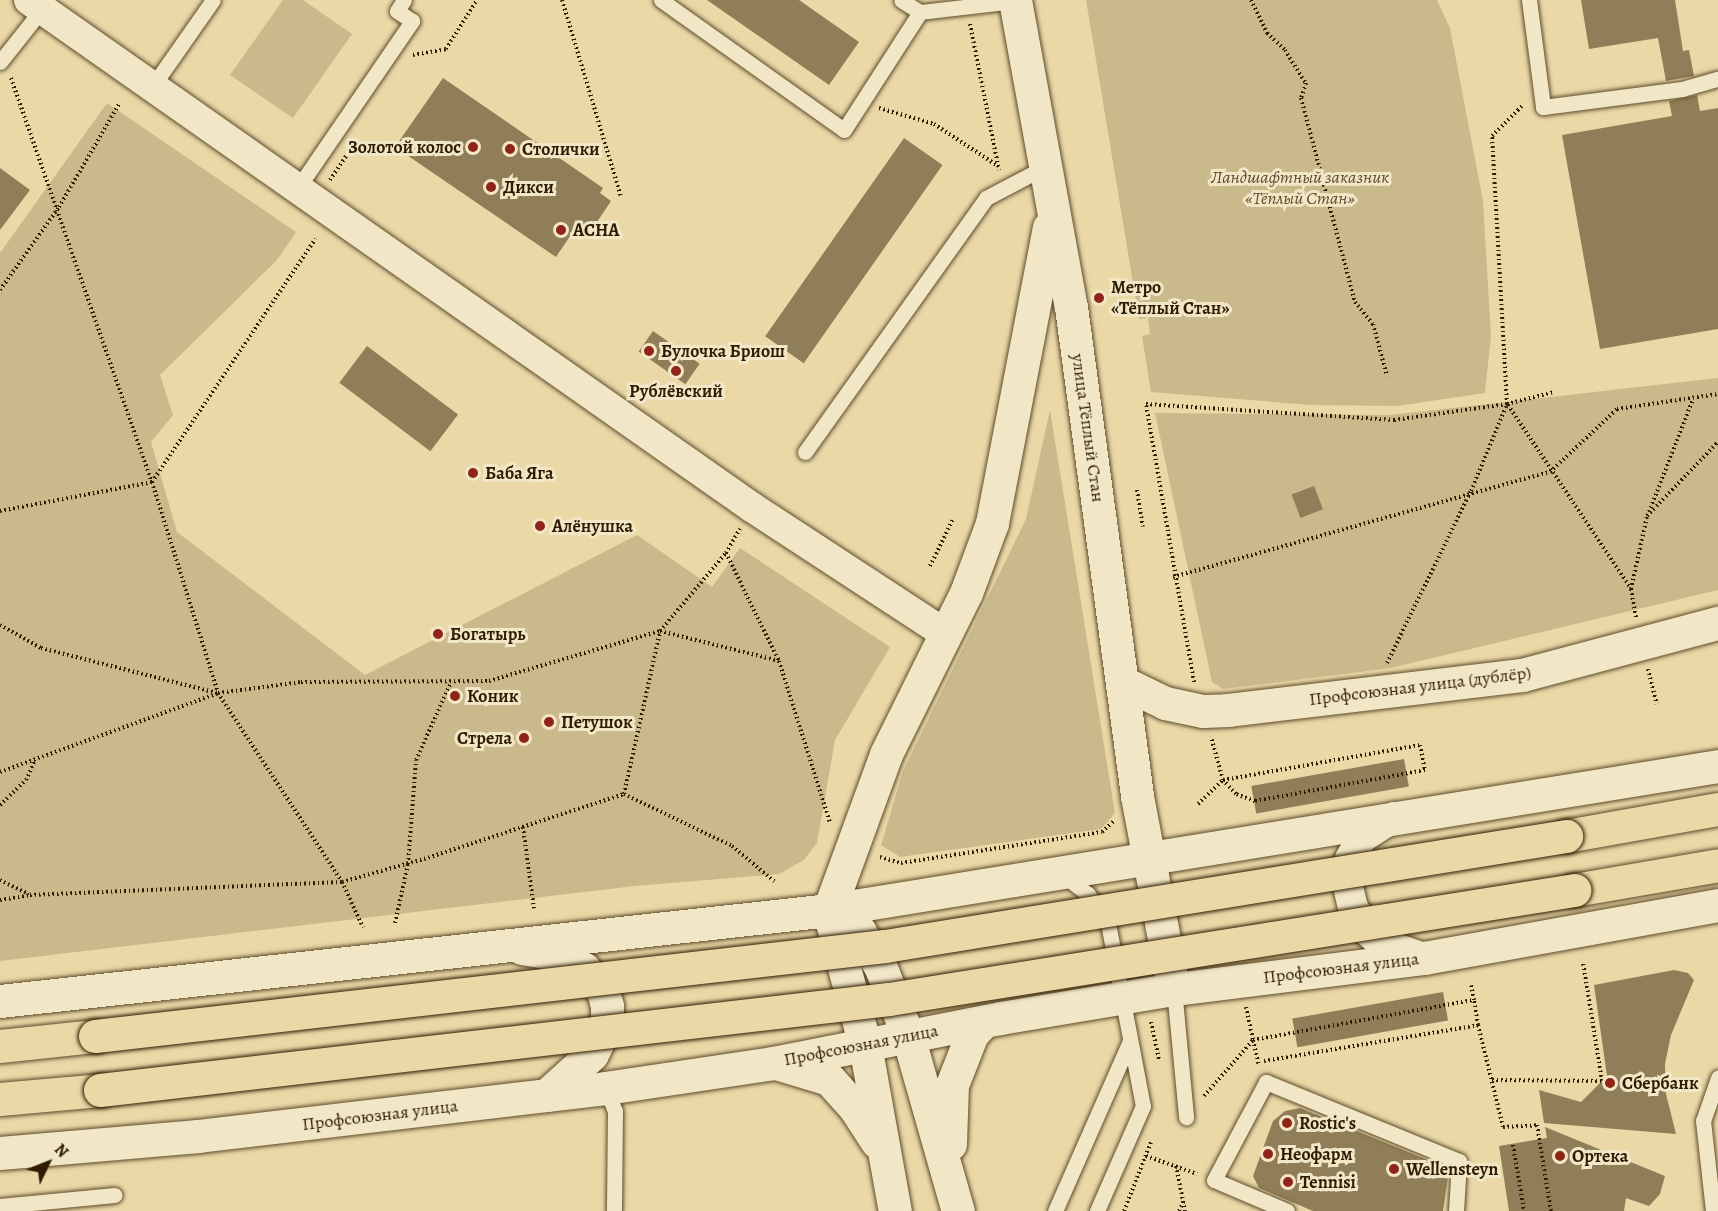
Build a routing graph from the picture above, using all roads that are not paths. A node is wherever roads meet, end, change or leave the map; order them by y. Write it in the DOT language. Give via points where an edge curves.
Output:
graph roads {
  1 [pos="213,0"];
  2 [pos="404,0"];
  3 [pos="661,0"];
  4 [pos="901,0"];
  5 [pos="1015,0"];
  6 [pos="1529,0"];
  7 [pos="36,5"];
  8 [pos="920,12"];
  9 [pos="2,60"];
  10 [pos="1718,79"];
  11 [pos="152,87"];
  12 [pos="1047,166"];
  13 [pos="297,189"];
  14 [pos="1053,208"];
  15 [pos="805,452"];
  16 [pos="1718,623"];
  17 [pos="944,633"];
  18 [pos="1122,682"];
  19 [pos="1718,766"];
  20 [pos="1718,809"];
  21 [pos="1397,815"];
  22 [pos="1149,857"];
  23 [pos="1718,865"];
  24 [pos="1060,872"];
  25 [pos="1718,905"];
  26 [pos="829,910"];
  27 [pos="500,943"];
  28 [pos="1424,958"];
  29 [pos="1122,998"];
  30 [pos="1175,999"];
  31 [pos="0,1001"];
  32 [pos="983,1022"];
  33 [pos="908,1036"];
  34 [pos="1130,1041"];
  35 [pos="865,1045"];
  36 [pos="0,1046"];
  37 [pos="773,1063"];
  38 [pos="1718,1078"];
  39 [pos="606,1088"];
  40 [pos="547,1095"];
  41 [pos="0,1099"];
  42 [pos="1186,1117"];
  43 [pos="0,1153"];
  44 [pos="885,1153"];
  45 [pos="951,1176"];
  46 [pos="114,1195"];
  47 [pos="0,1206"];
  48 [pos="614,1211"];
  49 [pos="895,1211"];
  50 [pos="958,1211"];
  51 [pos="1055,1211"];
  52 [pos="1097,1211"];
  53 [pos="1287,1211"];
  54 [pos="1456,1211"];
  55 [pos="1713,1211"];
  1 -- 11 [label="lane"];
  2 -- 13 [label="lane" via="397,11 412,21"];
  3 -- 8 [label="lane" via="844,130"];
  4 -- 8 [label="lane"];
  5 -- 8 [label="lane"];
  5 -- 12 [label="main road, улица Тёплый Стан"];
  6 -- 10 [label="lane" via="1544,107 1682,88"];
  7 -- 9 [label="lane"];
  7 -- 11 [label="street"];
  11 -- 13 [label="street"];
  12 -- 14 [label="main road, улица Тёплый Стан"];
  12 -- 15 [label="lane" via="987,198"];
  13 -- 17 [label="street" via="753,508"];
  14 -- 17 [label="main road" via="992,523 966,593"];
  14 -- 18 [label="main road, улица Тёплый Стан" via="1071,308"];
  16 -- 18 [label="main road, Профсоюзная улица (дублёр)" via="1522,675 1228,710 1203,711 1165,703"];
  17 -- 26 [label="main road" via="886,754"];
  18 -- 22 [label="main road, улица Тёплый Стан"];
  19 -- 21 [label="main road"];
  20 -- 36 [label="main road, bridge" via="885,946"];
  21 -- 22 [label="main road"];
  21 -- 28 [label="street" via="1362,838 1350,859 1347,882 1353,907 1365,929 1381,943"];
  22 -- 24 [label="main road"];
  22 -- 30 [label="main road, улица Тёплый Стан"];
  23 -- 41 [label="main road, Профсоюзная улица, bridge" via="889,999"];
  24 -- 26 [label="main road"];
  24 -- 29 [label="lane" via="1088,894 1108,923"];
  25 -- 28 [label="main road, Профсоюзная улица"];
  26 -- 27 [label="main road"];
  26 -- 33 [label="main road" via="860,932 881,968"];
  26 -- 35 [label="main road"];
  27 -- 31 [label="main road"];
  27 -- 40 [label="main road" via="558,957 584,969 603,991 608,1023 592,1054"];
  28 -- 30 [label="main road, Профсоюзная улица"];
  29 -- 30 [label="main road, Профсоюзная улица"];
  29 -- 32 [label="main road, Профсоюзная улица"];
  29 -- 34 [label="lane"];
  30 -- 42 [label="lane"];
  32 -- 33 [label="main road, Профсоюзная улица"];
  32 -- 45 [label="main road" via="972,1034 952,1085"];
  33 -- 35 [label="main road, Профсоюзная улица"];
  33 -- 45 [label="main road"];
  34 -- 51 [label="lane"];
  34 -- 52 [label="lane" via="1143,1106"];
  35 -- 37 [label="main road, Профсоюзная улица"];
  35 -- 44 [label="main road"];
  37 -- 39 [label="main road, Профсоюзная улица"];
  37 -- 44 [label="main road" via="829,1079 855,1108"];
  38 -- 55 [label="lane" via="1703,1121"];
  39 -- 40 [label="main road, Профсоюзная улица"];
  39 -- 48 [label="lane" via="615,1111"];
  40 -- 43 [label="main road, Профсоюзная улица" via="198,1136"];
  44 -- 49 [label="main road"];
  45 -- 50 [label="main road"];
  46 -- 47 [label="lane"];
  53 -- 54 [label="lane" via="1215,1180 1266,1082 1459,1161"];
}
